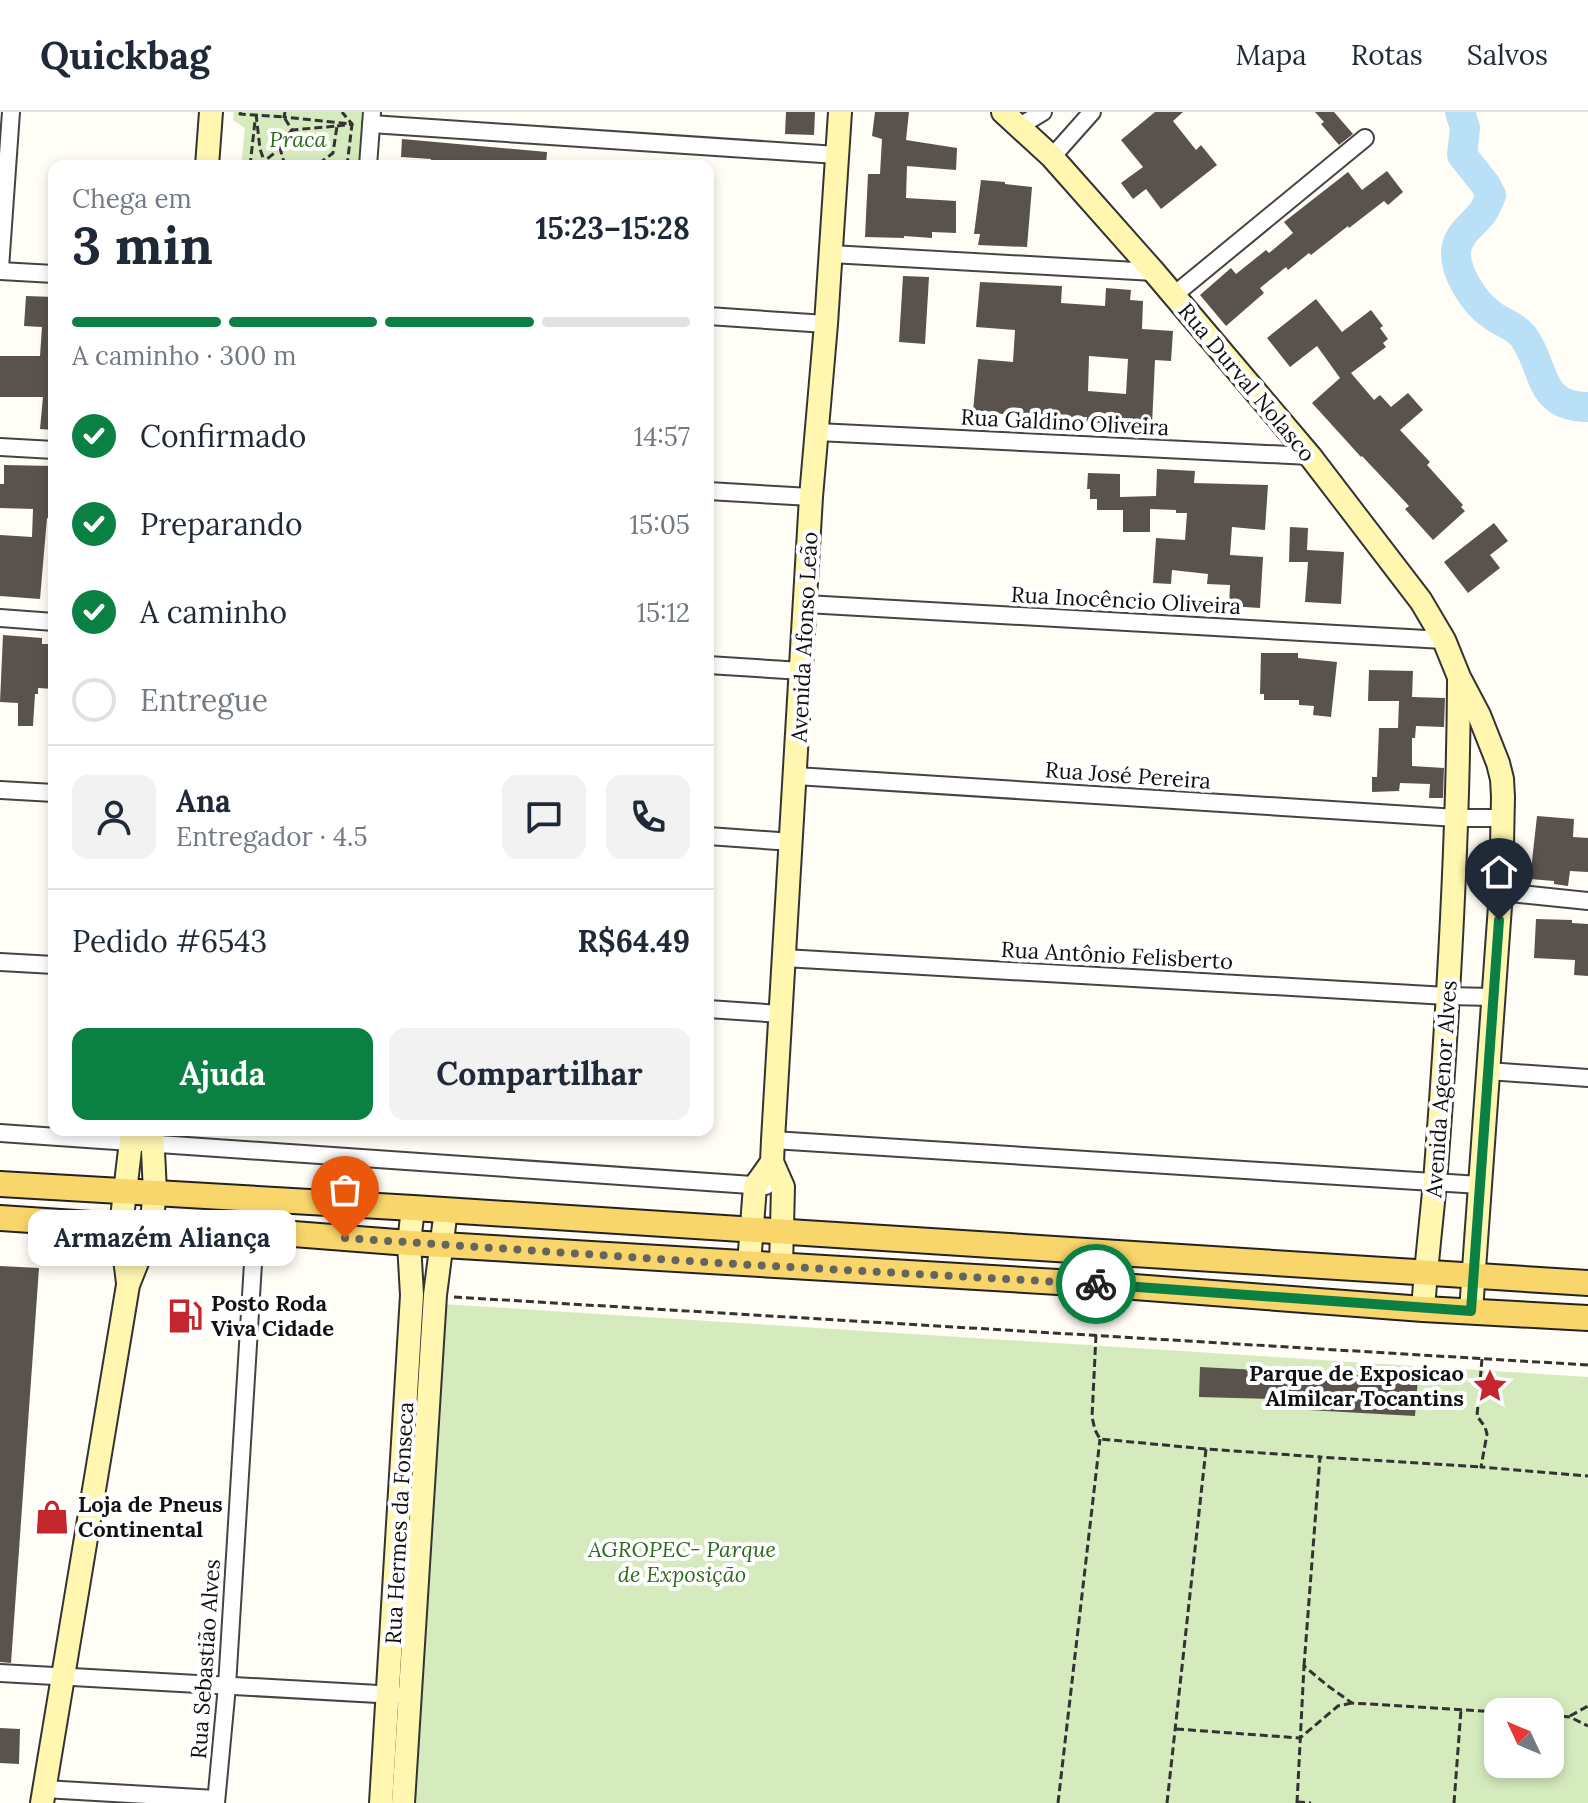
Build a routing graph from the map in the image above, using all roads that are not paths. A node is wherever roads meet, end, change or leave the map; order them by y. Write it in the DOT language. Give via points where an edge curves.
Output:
graph roads {
  1 [pos="11,112"];
  2 [pos="211,112"];
  3 [pos="840,112"];
  4 [pos="1043,112"];
  5 [pos="1092,112"];
  6 [pos="371,118"];
  7 [pos="1011,119"];
  8 [pos="1365,138"];
  9 [pos="837,155"];
  10 [pos="1052,157"];
  11 [pos="207,160"];
  12 [pos="368,160"];
  13 [pos="831,254"];
  14 [pos="0,269"];
  15 [pos="1154,272"];
  16 [pos="48,273"];
  17 [pos="1174,295"];
  18 [pos="714,316"];
  19 [pos="826,324"];
  20 [pos="817,432"];
  21 [pos="0,447"];
  22 [pos="48,450"];
  23 [pos="1310,456"];
  24 [pos="714,491"];
  25 [pos="811,497"];
  26 [pos="806,604"];
  27 [pos="0,618"];
  28 [pos="48,622"];
  29 [pos="1444,640"];
  30 [pos="714,665"];
  31 [pos="802,671"];
  32 [pos="1459,677"];
  33 [pos="796,776"];
  34 [pos="0,790"];
  35 [pos="48,793"];
  36 [pos="1457,818"];
  37 [pos="1503,818"];
  38 [pos="714,836"];
  39 [pos="792,842"];
  40 [pos="1501,892"];
  41 [pos="1588,901"];
  42 [pos="784,958"];
  43 [pos="0,962"];
  44 [pos="48,965"];
  45 [pos="1447,996"];
  46 [pos="1493,997"];
  47 [pos="714,1009"];
  48 [pos="781,1014"];
  49 [pos="1488,1071"];
  50 [pos="1588,1078"];
  51 [pos="0,1133"];
  52 [pos="48,1134"];
  53 [pos="143,1136"];
  54 [pos="772,1151"];
  55 [pos="1435,1183"];
  56 [pos="0,1184"];
  57 [pos="1480,1185"];
  58 [pos="755,1186"];
  59 [pos="783,1187"];
  60 [pos="125,1192"];
  61 [pos="155,1192"];
  62 [pos="413,1208"];
  63 [pos="446,1210"];
  64 [pos="0,1218"];
  65 [pos="121,1226"];
  66 [pos="151,1227"];
  67 [pos="752,1230"];
  68 [pos="255,1231"];
  69 [pos="783,1232"];
  70 [pos="926,1242"];
  71 [pos="409,1243"];
  72 [pos="442,1245"];
  73 [pos="1109,1252"];
  74 [pos="749,1264"];
  75 [pos="781,1266"];
  76 [pos="1426,1273"];
  77 [pos="922,1274"];
  78 [pos="1473,1276"];
  79 [pos="1588,1283"];
  80 [pos="128,1285"];
  81 [pos="1108,1285"];
  82 [pos="1423,1309"];
  83 [pos="1471,1311"];
  84 [pos="1588,1318"];
  85 [pos="0,1673"];
  86 [pos="63,1677"];
  87 [pos="227,1686"];
  88 [pos="399,1695"];
  89 [pos="43,1796"];
  90 [pos="216,1801"];
  91 [pos="381,1803"];
  92 [pos="403,1803"];
  1 -- 14 [label="street"];
  2 -- 11 [label="street"];
  3 -- 9 [label="street, Avenida Afonso Leão"];
  4 -- 7 [label="street"];
  5 -- 10 [label="street"];
  6 -- 9 [label="street"];
  6 -- 12 [label="street"];
  7 -- 10 [label="street, Rua Durval Nolasco"];
  8 -- 17 [label="street"];
  9 -- 13 [label="street, Avenida Afonso Leão"];
  10 -- 15 [label="street, Rua Durval Nolasco"];
  13 -- 15 [label="street"];
  13 -- 19 [label="street, Avenida Afonso Leão"];
  14 -- 16 [label="street"];
  15 -- 17 [label="street, Rua Durval Nolasco"];
  17 -- 23 [label="street, Rua Durval Nolasco"];
  18 -- 19 [label="street"];
  19 -- 20 [label="street, Avenida Afonso Leão"];
  20 -- 23 [label="street, Rua Galdino Oliveira"];
  20 -- 25 [label="street, Avenida Afonso Leão"];
  21 -- 22 [label="street"];
  23 -- 29 [label="street, Rua Durval Nolasco" via="1421,601"];
  24 -- 25 [label="street"];
  25 -- 26 [label="street, Avenida Afonso Leão"];
  26 -- 29 [label="street, Rua Inocêncio Oliveira"];
  26 -- 31 [label="street, Avenida Afonso Leão"];
  27 -- 28 [label="street"];
  29 -- 32 [label="street, Rua Durval Nolasco"];
  30 -- 31 [label="street"];
  31 -- 33 [label="street, Avenida Afonso Leão"];
  32 -- 36 [label="street, Avenida Agenor Alves"];
  32 -- 37 [label="street, Rua Durval Nolasco" via="1498,763"];
  33 -- 36 [label="street, Rua José Pereira"];
  33 -- 39 [label="street, Avenida Afonso Leão"];
  34 -- 35 [label="street"];
  36 -- 37 [label="street, Rua José Pereira"];
  36 -- 45 [label="street, Avenida Agenor Alves"];
  37 -- 40 [label="street, Rua Durval Nolasco"];
  38 -- 39 [label="street"];
  39 -- 42 [label="street, Avenida Afonso Leão"];
  40 -- 41 [label="street"];
  40 -- 46 [label="street, Rua Durval Nolasco"];
  42 -- 45 [label="street, Rua Antônio Felisberto"];
  42 -- 48 [label="street, Avenida Afonso Leão"];
  43 -- 44 [label="street"];
  45 -- 46 [label="street, Rua Antônio Felisberto"];
  45 -- 55 [label="street, Avenida Agenor Alves"];
  46 -- 49 [label="street, Rua Durval Nolasco"];
  47 -- 48 [label="street"];
  48 -- 54 [label="street, Avenida Afonso Leão"];
  49 -- 50 [label="street"];
  49 -- 57 [label="street, Rua Durval Nolasco"];
  51 -- 52 [label="street"];
  53 -- 58 [label="street"];
  53 -- 60 [label="street"];
  53 -- 61 [label="street"];
  54 -- 55 [label="street"];
  54 -- 58 [label="street"];
  54 -- 59 [label="street, Avenida Afonso Leão"];
  55 -- 57 [label="street"];
  55 -- 76 [label="street, Avenida Agenor Alves"];
  56 -- 60 [label="main road"];
  57 -- 78 [label="street, Rua Durval Nolasco"];
  58 -- 59 [label="street"];
  58 -- 67 [label="street"];
  59 -- 69 [label="street, Avenida Afonso Leão"];
  60 -- 61 [label="main road"];
  60 -- 65 [label="street"];
  61 -- 62 [label="main road"];
  61 -- 66 [label="street"];
  62 -- 63 [label="main road"];
  62 -- 71 [label="street, Rua Hermes da Fonseca"];
  63 -- 67 [label="main road"];
  63 -- 72 [label="street"];
  64 -- 65 [label="main road"];
  65 -- 66 [label="main road"];
  65 -- 80 [label="street"];
  66 -- 68 [label="main road"];
  66 -- 80 [label="street"];
  67 -- 69 [label="main road"];
  67 -- 74 [label="street"];
  68 -- 71 [label="main road"];
  68 -- 87 [label="street, Rua Sebastião Alves"];
  69 -- 70 [label="main road"];
  69 -- 75 [label="street, Avenida Afonso Leão"];
  70 -- 73 [label="main road"];
  70 -- 77 [label="main road"];
  71 -- 72 [label="main road"];
  71 -- 88 [label="street, Rua Hermes da Fonseca" via="412,1295"];
  72 -- 74 [label="main road"];
  72 -- 88 [label="street"];
  73 -- 76 [label="main road"];
  73 -- 81 [label="main road"];
  74 -- 75 [label="main road"];
  75 -- 77 [label="main road"];
  76 -- 78 [label="main road"];
  76 -- 82 [label="street, Avenida Agenor Alves"];
  77 -- 81 [label="main road"];
  78 -- 79 [label="main road"];
  78 -- 83 [label="street, Rua Durval Nolasco"];
  80 -- 86 [label="street"];
  81 -- 82 [label="main road"];
  82 -- 83 [label="main road"];
  83 -- 84 [label="main road"];
  85 -- 86 [label="street"];
  86 -- 87 [label="street"];
  86 -- 89 [label="street"];
  87 -- 88 [label="street"];
  87 -- 90 [label="street, Rua Sebastião Alves"];
  88 -- 91 [label="street, Rua Hermes da Fonseca"];
  88 -- 92 [label="street"];
  89 -- 90 [label="street"];
}
